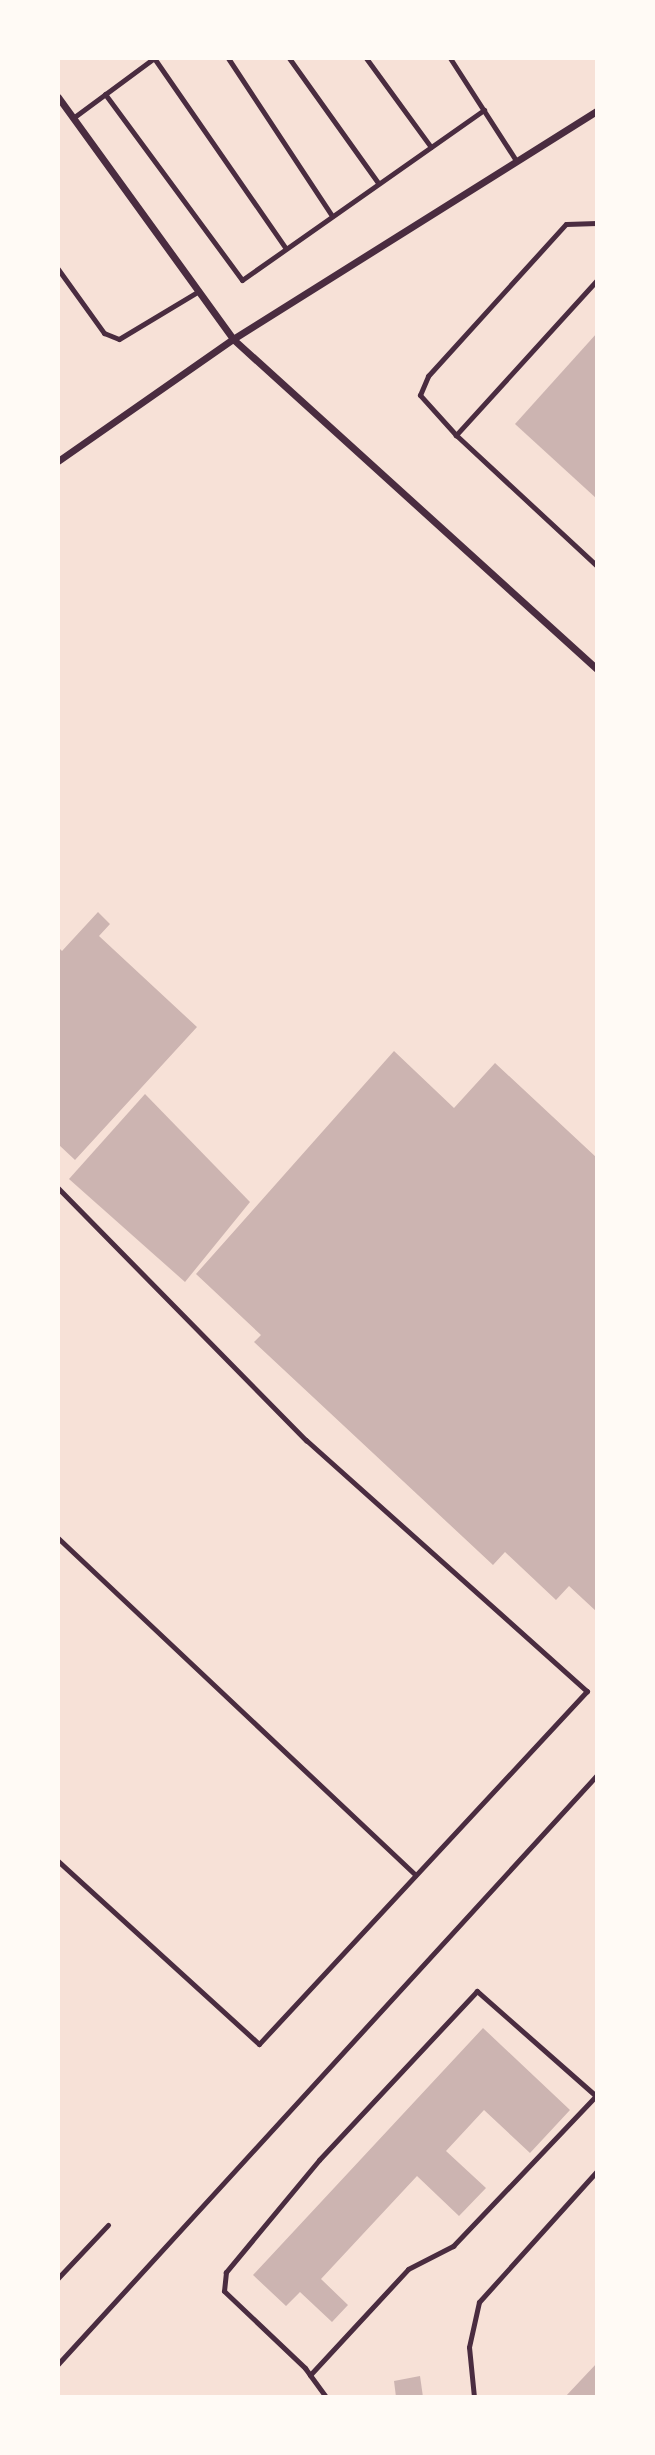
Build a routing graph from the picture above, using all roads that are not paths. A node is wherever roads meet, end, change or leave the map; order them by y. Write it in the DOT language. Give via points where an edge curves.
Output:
graph roads {
  1 [pos="154,58"];
  2 [pos="228,58"];
  3 [pos="289,58"];
  4 [pos="366,58"];
  5 [pos="450,58"];
  6 [pos="105,94"];
  7 [pos="58,97"];
  8 [pos="484,110"];
  9 [pos="597,111"];
  10 [pos="73,118"];
  11 [pos="431,147"];
  12 [pos="515,159"];
  13 [pos="378,183"];
  14 [pos="332,216"];
  15 [pos="597,223"];
  16 [pos="285,247"];
  17 [pos="58,269"];
  18 [pos="597,281"];
  19 [pos="199,291"];
  20 [pos="233,339"];
  21 [pos="456,435"];
  22 [pos="58,461"];
  23 [pos="597,566"];
  24 [pos="597,669"];
  25 [pos="58,1188"];
  26 [pos="58,1538"];
  27 [pos="597,1775"];
  28 [pos="58,1861"];
  29 [pos="415,1875"];
  30 [pos="597,2171"];
  31 [pos="108,2225"];
  32 [pos="58,2278"];
  33 [pos="58,2364"];
  34 [pos="310,2375"];
  35 [pos="326,2397"];
  36 [pos="474,2397"];
  1 -- 6 [label="lane"];
  1 -- 16 [label="lane"];
  2 -- 14 [label="lane"];
  3 -- 13 [label="lane"];
  4 -- 11 [label="lane"];
  5 -- 8 [label="lane"];
  6 -- 10 [label="lane"];
  6 -- 16 [label="lane" via="242,280"];
  7 -- 10 [label="street"];
  8 -- 11 [label="lane"];
  8 -- 12 [label="lane"];
  9 -- 12 [label="street"];
  10 -- 19 [label="street"];
  11 -- 13 [label="lane"];
  12 -- 20 [label="street"];
  13 -- 14 [label="lane"];
  14 -- 16 [label="lane"];
  15 -- 21 [label="lane" via="566,224 428,376 419,395"];
  17 -- 19 [label="lane" via="104,333 120,339"];
  18 -- 21 [label="lane"];
  19 -- 20 [label="street"];
  20 -- 22 [label="street"];
  20 -- 24 [label="street"];
  21 -- 23 [label="lane"];
  25 -- 29 [label="lane" via="306,1440 587,1691"];
  26 -- 29 [label="lane"];
  27 -- 33 [label="lane"];
  28 -- 29 [label="lane" via="259,2044"];
  30 -- 36 [label="lane" via="479,2302 469,2347"];
  31 -- 32 [label="lane"];
  34 -- 34 [label="lane" via="224,2291 226,2272 319,2160 477,1991 596,2096 453,2246 408,2269"];
  34 -- 35 [label="lane"];
}
